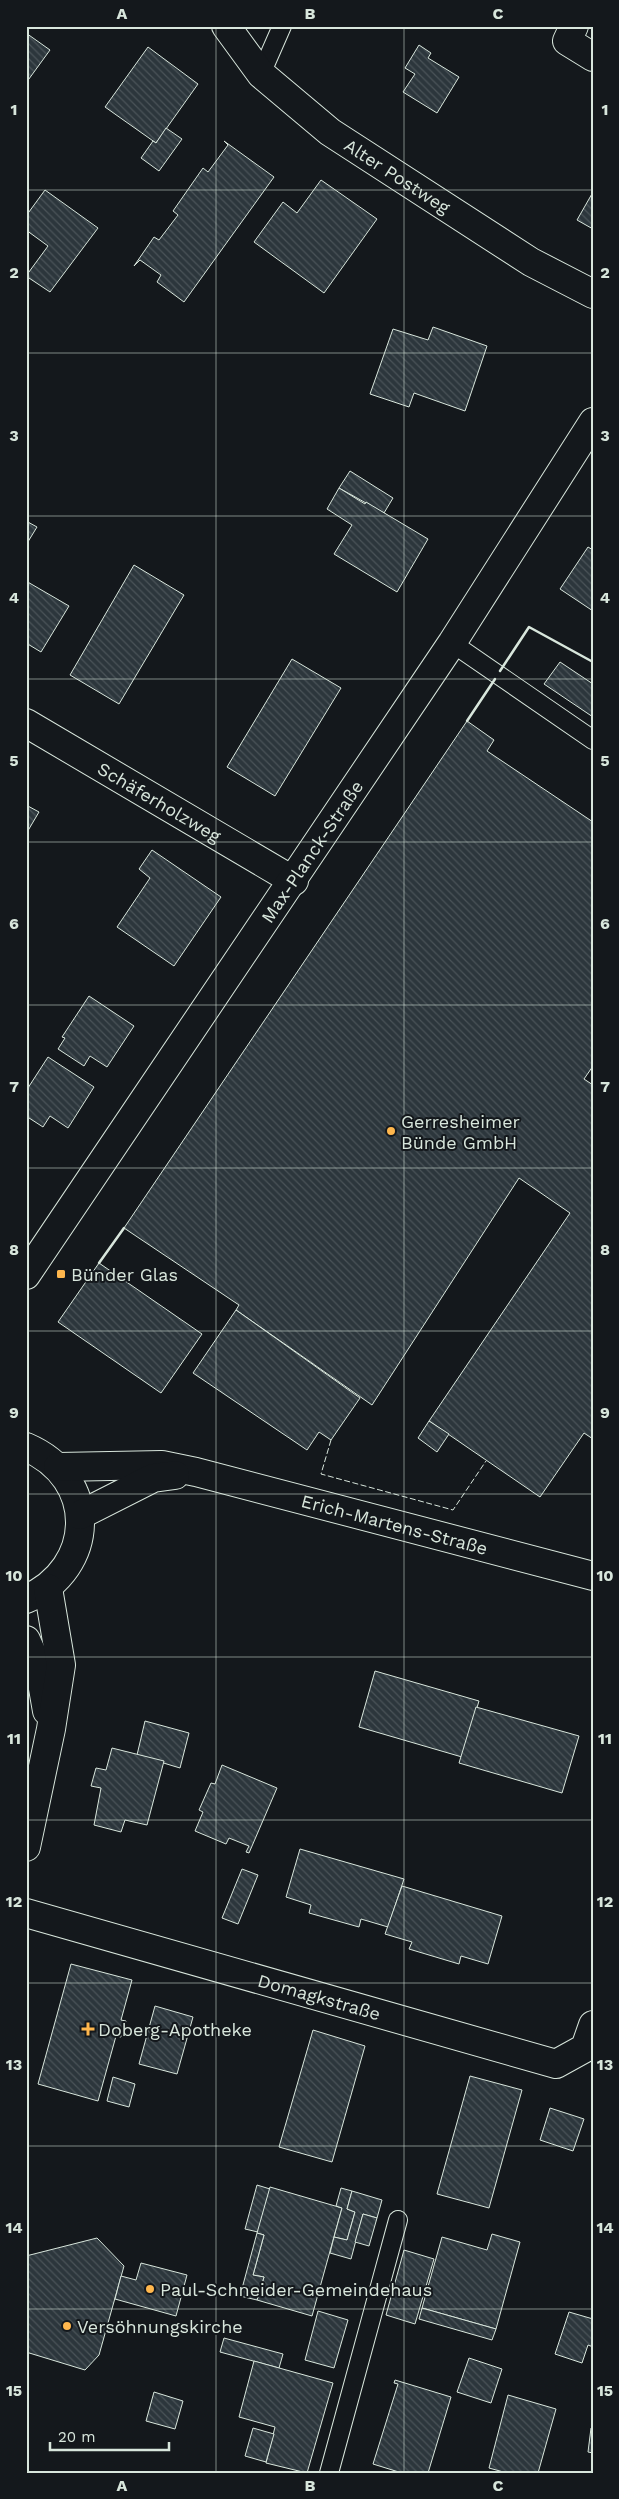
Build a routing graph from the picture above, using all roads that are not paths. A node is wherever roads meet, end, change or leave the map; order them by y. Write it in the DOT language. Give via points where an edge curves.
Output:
graph roads {
  1 [pos="226,26"];
  2 [pos="282,26"];
  3 [pos="574,26"];
  4 [pos="593,57"];
  5 [pos="261,74"];
  6 [pos="593,294"];
  7 [pos="593,422"];
  8 [pos="452,643"];
  9 [pos="26,723"];
  10 [pos="593,740"];
  11 [pos="294,881"];
  12 [pos="26,1276"];
  13 [pos="37,1450"];
  14 [pos="196,1472"];
  15 [pos="80,1515"];
  16 [pos="593,1576"];
  17 [pos="37,1594"];
  18 [pos="26,1640"];
  19 [pos="51,1729"];
  20 [pos="26,1847"];
  21 [pos="26,1913"];
  22 [pos="593,2025"];
  23 [pos="398,2220"];
  24 [pos="330,2473"];
  1 -- 5 [label="street, Alter Postweg"];
  2 -- 5 [label="lane"];
  3 -- 4 [label="street" via="567,42"];
  5 -- 6 [label="street, Alter Postweg" via="330,132 531,262"];
  7 -- 8 [label="street, Max-Planck-Straße"];
  8 -- 10 [label="lane"];
  8 -- 11 [label="street, Max-Planck-Straße"];
  9 -- 11 [label="street, Schäferholzweg"];
  11 -- 12 [label="street, Max-Planck-Straße"];
  13 -- 14 [label="street, Erich-Martens-Straße"];
  13 -- 15 [label="street" via="73,1490"];
  14 -- 15 [label="street, Erich-Martens-Straße" via="154,1478"];
  14 -- 16 [label="street, Erich-Martens-Straße"];
  15 -- 17 [label="street" via="80,1536 74,1556 63,1574"];
  17 -- 19 [label="street" via="62,1665"];
  18 -- 19 [label="street" via="40,1671"];
  19 -- 20 [label="street"];
  21 -- 22 [label="street, Domagkstraße" via="556,2064 585,2048"];
  23 -- 24 [label="lane"];
}
